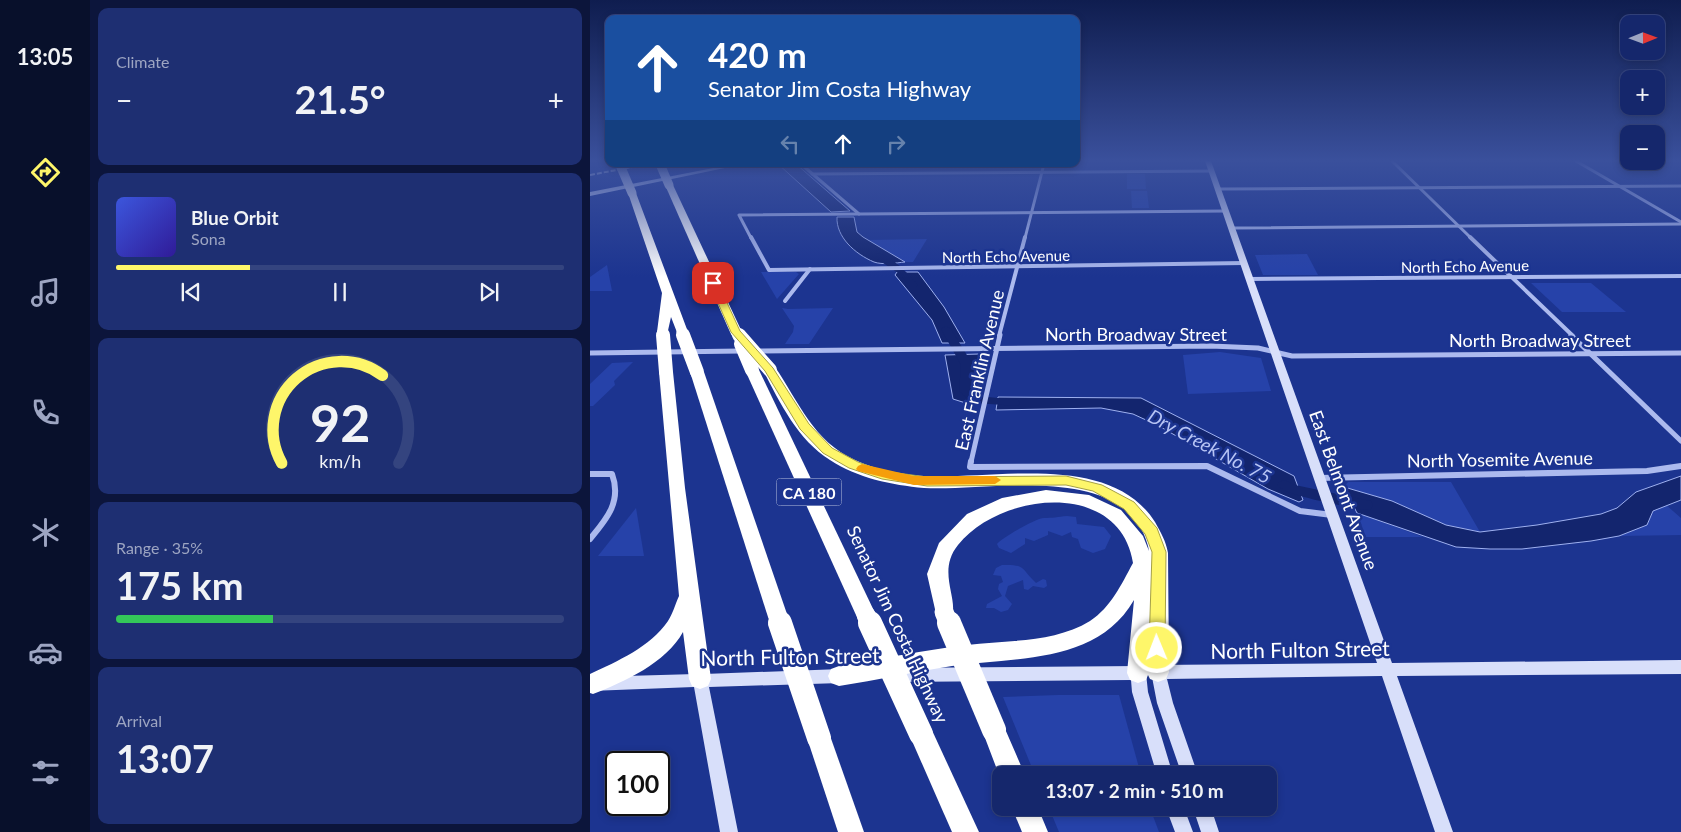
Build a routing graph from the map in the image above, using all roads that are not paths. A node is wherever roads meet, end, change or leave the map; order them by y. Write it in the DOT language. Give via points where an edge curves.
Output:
graph roads {
  1 [pos="634,200"];
  2 [pos="676,200"];
  3 [pos="842,200"];
  4 [pos="1035,200"];
  5 [pos="1222,200"];
  6 [pos="1430,200"];
  7 [pos="1642,200"];
  8 [pos="1226,211"];
  9 [pos="1032,213"];
  10 [pos="859,214"];
  11 [pos="1681,223"];
  12 [pos="1458,226"];
  13 [pos="1232,228"];
  14 [pos="1244,262"];
  15 [pos="1018,267"];
  16 [pos="810,269"];
  17 [pos="1681,276"];
  18 [pos="1511,277"];
  19 [pos="1250,279"];
  20 [pos="667,290"];
  21 [pos="785,301"];
  22 [pos="996,349"];
  23 [pos="1275,352"];
  24 [pos="590,353"];
  25 [pos="1681,353"];
  26 [pos="1590,354"];
  27 [pos="761,370"];
  28 [pos="1681,441"];
  29 [pos="1681,466"];
  30 [pos="590,474"];
  31 [pos="1319,480"];
  32 [pos="1331,511"];
  33 [pos="590,540"];
  34 [pos="1142,564"];
  35 [pos="689,593"];
  36 [pos="1681,667"];
  37 [pos="1387,668"];
  38 [pos="1148,672"];
  39 [pos="839,676"];
  40 [pos="700,680"];
  41 [pos="591,684"];
  42 [pos="1008,766"];
  43 [pos="1162,766"];
  44 [pos="1187,766"];
  45 [pos="1028,816"];
  46 [pos="1178,816"];
  47 [pos="1205,816"];
  48 [pos="729,832"];
  49 [pos="851,832"];
  50 [pos="966,832"];
  51 [pos="1035,832"];
  52 [pos="1184,832"];
  53 [pos="1210,832"];
  54 [pos="1444,832"];
  1 -- 20 [label="highway, bridge"];
  2 -- 27 [label="highway, Senator Jim Costa Highway / CA 180, bridge" via="736,332"];
  3 -- 10 [label="street"];
  4 -- 9 [label="street, East Franklin Avenue"];
  5 -- 8 [label="main road, East Belmont Avenue"];
  6 -- 12 [label="street"];
  7 -- 11 [label="street"];
  8 -- 9 [label="street"];
  8 -- 13 [label="main road, East Belmont Avenue"];
  9 -- 10 [label="street"];
  9 -- 15 [label="street, East Franklin Avenue"];
  10 -- 16 [label="street, North Echo Avenue" via="739,215 769,270"];
  11 -- 12 [label="street"];
  12 -- 13 [label="street"];
  12 -- 18 [label="street"];
  13 -- 14 [label="main road, East Belmont Avenue"];
  14 -- 15 [label="street, North Echo Avenue"];
  14 -- 19 [label="main road, East Belmont Avenue"];
  15 -- 16 [label="street, North Echo Avenue"];
  15 -- 22 [label="street, East Franklin Avenue"];
  16 -- 21 [label="street"];
  17 -- 18 [label="street, North Echo Avenue"];
  18 -- 19 [label="street, North Echo Avenue"];
  18 -- 26 [label="street"];
  19 -- 23 [label="main road, East Belmont Avenue"];
  20 -- 35 [label="highway, bridge" via="663,332 678,514"];
  20 -- 49 [label="highway, bridge"];
  22 -- 23 [label="street, North Broadway Street" via="1211,346"];
  22 -- 24 [label="street, North Broadway Street"];
  22 -- 32 [label="street, East Franklin Avenue" via="970,467 1207,466 1300,511"];
  23 -- 26 [label="street, North Broadway Street" via="1292,356"];
  23 -- 31 [label="main road, East Belmont Avenue"];
  25 -- 26 [label="street, North Broadway Street"];
  26 -- 28 [label="street"];
  27 -- 38 [label="highway" via="827,451 870,472 927,482 1066,481 1097,488 1129,505 1152,532 1159,552 1156,632"];
  27 -- 50 [label="highway, Senator Jim Costa Highway / CA 180, bridge" via="866,614"];
  29 -- 31 [label="street, North Yosemite Avenue" via="1648,471"];
  30 -- 33 [label="street" via="612,474 616,482 616,504"];
  31 -- 32 [label="main road, East Belmont Avenue"];
  32 -- 37 [label="main road, East Belmont Avenue"];
  34 -- 38 [label="highway"];
  34 -- 39 [label="highway" via="1122,605 1082,636 1038,648 987,652"];
  34 -- 42 [label="highway, bridge" via="1137,542 1119,517 1088,502 1052,496 1016,500 986,510 959,530 949,542 941,555 936,575 938,598"];
  35 -- 40 [label="highway"];
  35 -- 41 [label="highway" via="676,626 652,653"];
  36 -- 37 [label="main road, North Fulton Street"];
  37 -- 38 [label="main road, North Fulton Street"];
  37 -- 54 [label="main road, East Belmont Avenue"];
  38 -- 39 [label="main road, North Fulton Street"];
  38 -- 43 [label="main road" via="1140,692"];
  38 -- 44 [label="main road" via="1165,703"];
  39 -- 40 [label="main road, North Fulton Street"];
  40 -- 41 [label="main road, North Fulton Street"];
  40 -- 48 [label="main road"];
  45 -- 51 [label="highway"];
  46 -- 52 [label="main road"];
  47 -- 53 [label="main road"];
}
